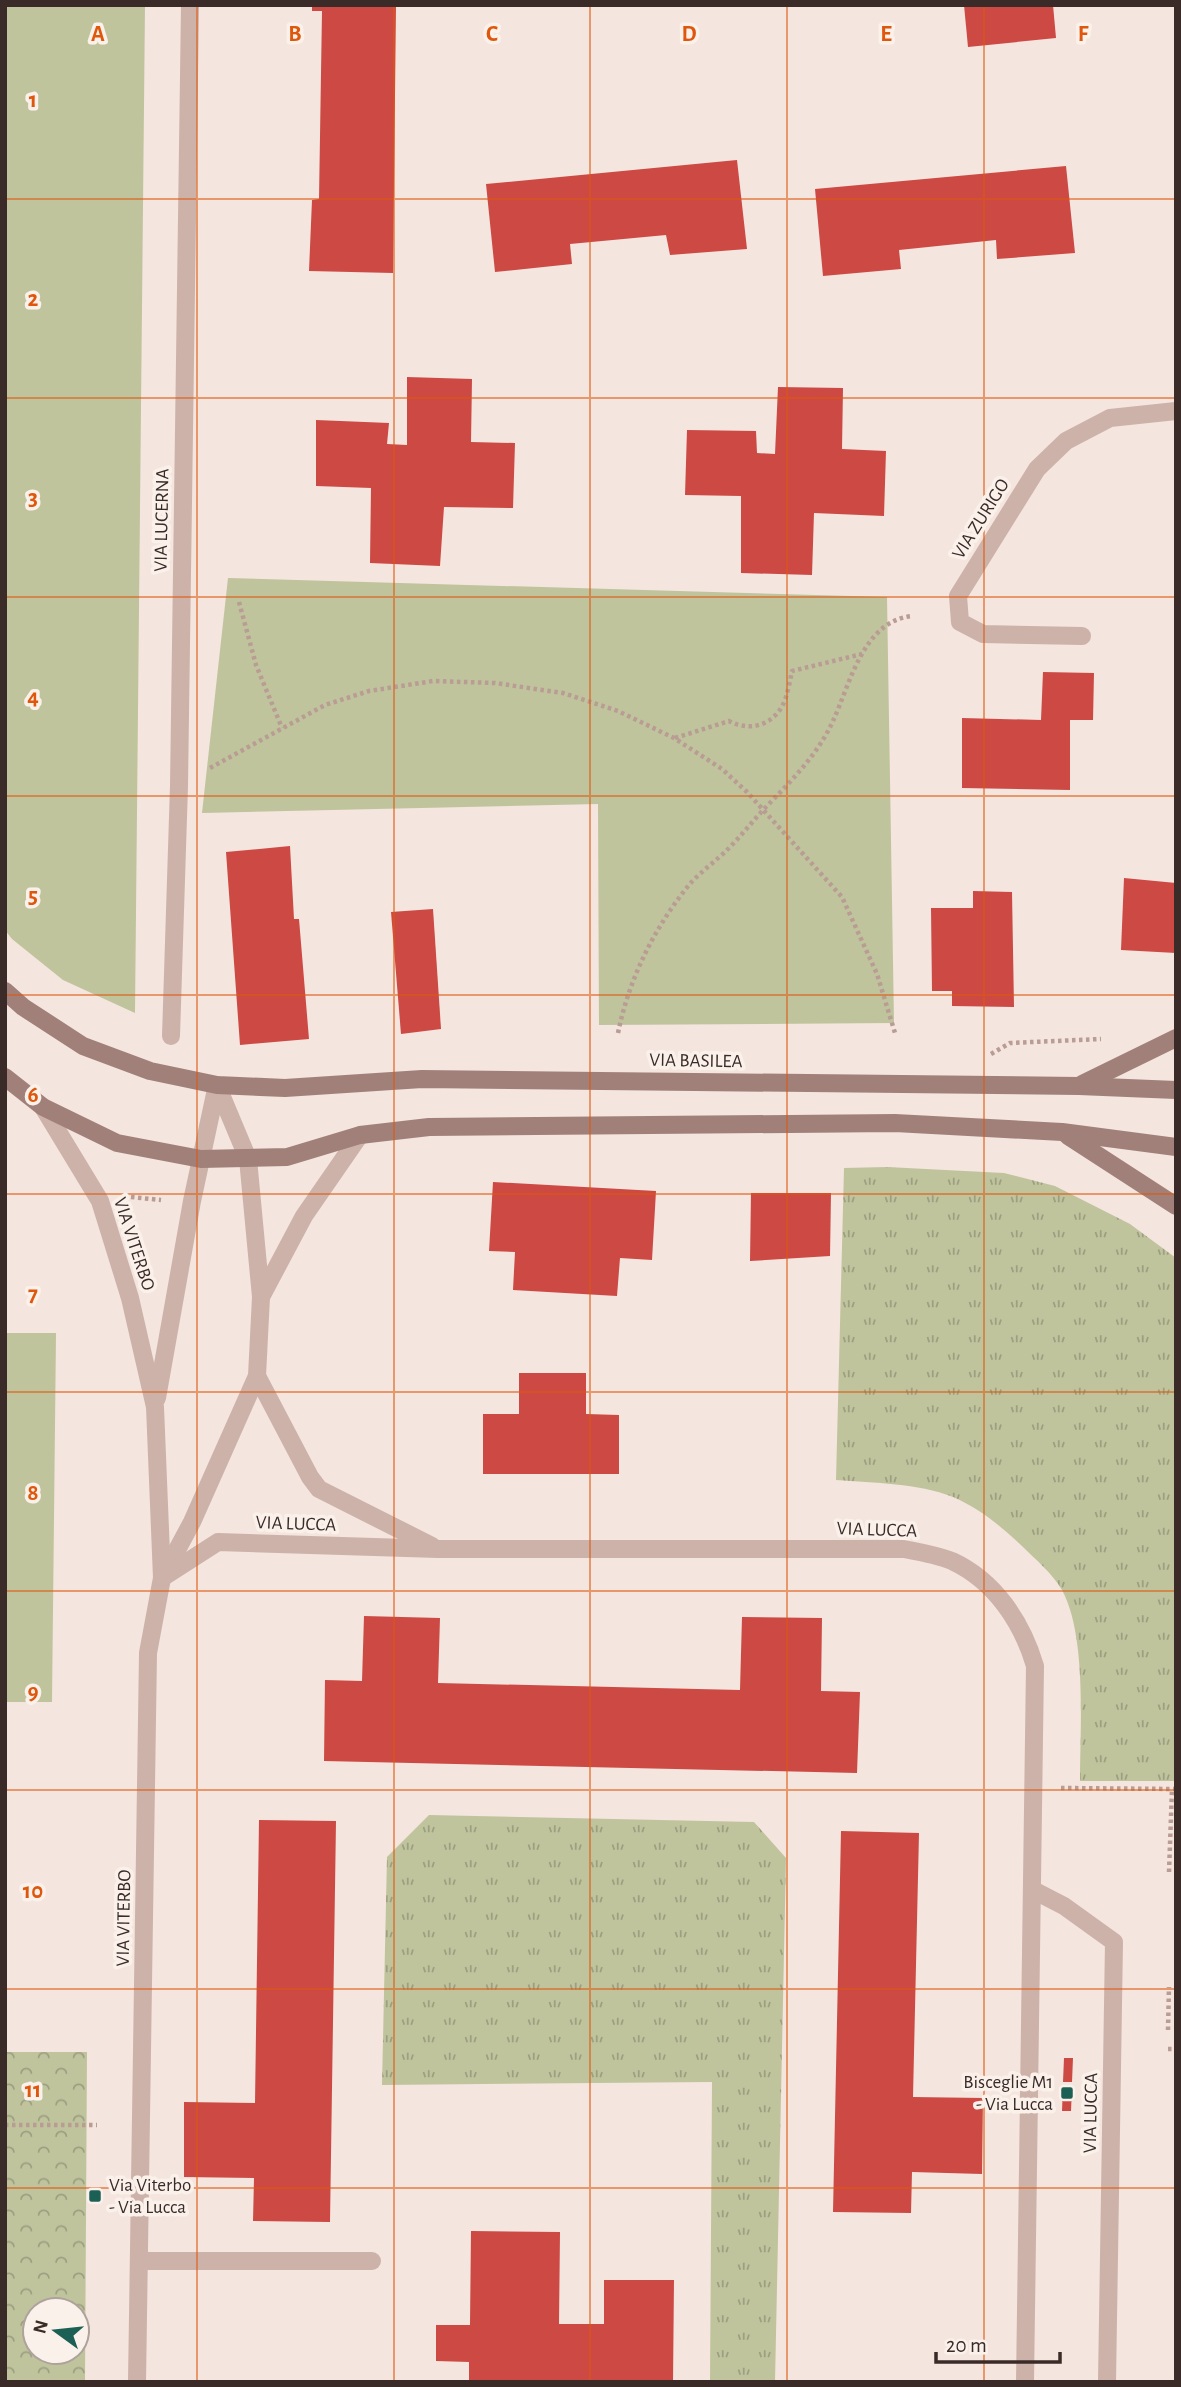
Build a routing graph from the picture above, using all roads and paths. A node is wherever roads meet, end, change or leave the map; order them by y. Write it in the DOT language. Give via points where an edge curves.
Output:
graph roads {
  1 [pos="190,5"];
  2 [pos="1176,411"];
  3 [pos="239,602"];
  4 [pos="912,616"];
  5 [pos="1082,636"];
  6 [pos="862,654"];
  7 [pos="282,728"];
  8 [pos="674,738"];
  9 [pos="201,774"];
  10 [pos="764,810"];
  11 [pos="5,991"];
  12 [pos="618,1033"];
  13 [pos="895,1033"];
  14 [pos="171,1036"];
  15 [pos="1176,1038"];
  16 [pos="1108,1039"];
  17 [pos="5,1077"];
  18 [pos="965,1084"];
  19 [pos="217,1086"];
  20 [pos="1079,1086"];
  21 [pos="1176,1090"];
  22 [pos="43,1107"];
  23 [pos="1062,1132"];
  24 [pos="360,1135"];
  25 [pos="1176,1147"];
  26 [pos="201,1159"];
  27 [pos="248,1159"];
  28 [pos="128,1196"];
  29 [pos="162,1200"];
  30 [pos="1176,1206"];
  31 [pos="261,1297"];
  32 [pos="257,1376"];
  33 [pos="155,1407"];
  34 [pos="438,1549"];
  35 [pos="162,1578"];
  36 [pos="1071,1788"];
  37 [pos="1174,1789"];
  38 [pos="1169,1872"];
  39 [pos="1033,1890"];
  40 [pos="1169,1987"];
  41 [pos="1168,2030"];
  42 [pos="1168,2049"];
  43 [pos="1176,2049"];
  44 [pos="5,2125"];
  45 [pos="97,2125"];
  46 [pos="139,2261"];
  47 [pos="372,2261"];
  48 [pos="137,2382"];
  49 [pos="1025,2382"];
  50 [pos="1107,2382"];
  1 -- 14 [label="street, VIA LUCERNA" via="180,758"];
  2 -- 5 [label="street, VIA ZURIGO" via="1110,418 1066,441 1037,469 957,596 960,622 983,634"];
  3 -- 7 [label="path" via="256,665"];
  4 -- 6 [label="path" via="899,617 879,632"];
  6 -- 8 [label="path" via="792,671 784,703 772,718 756,727 742,728 729,721"];
  6 -- 10 [label="path" via="832,723 805,767"];
  7 -- 8 [label="path" via="325,705 369,691 433,681 495,682 563,693 618,711"];
  7 -- 9 [label="path"];
  8 -- 10 [label="path" via="722,769"];
  10 -- 12 [label="path" via="691,883 662,922 639,965"];
  10 -- 13 [label="path" via="842,897 877,974"];
  11 -- 19 [label="main road, VIA BASILEA" via="83,1046 150,1071"];
  15 -- 20 [label="main road"];
  16 -- 18 [label="path" via="1010,1043 993,1051"];
  17 -- 22 [label="main road"];
  18 -- 19 [label="main road, VIA BASILEA" via="422,1079 285,1088"];
  18 -- 20 [label="main road, VIA BASILEA"];
  19 -- 26 [label="street"];
  19 -- 27 [label="street"];
  20 -- 21 [label="main road, VIA BASILEA"];
  22 -- 26 [label="main road" via="117,1143"];
  22 -- 33 [label="street, VIA VITERBO" via="100,1201 130,1298"];
  23 -- 24 [label="main road" via="884,1124 429,1127"];
  23 -- 25 [label="main road"];
  23 -- 30 [label="main road"];
  24 -- 27 [label="main road" via="287,1157"];
  24 -- 31 [label="street, VIA VITERBO" via="304,1216"];
  26 -- 27 [label="main road"];
  26 -- 33 [label="street, VIA VITERBO"];
  27 -- 31 [label="street, VIA VITERBO"];
  28 -- 29 [label="path"];
  31 -- 32 [label="street, VIA VITERBO"];
  32 -- 34 [label="street, VIA LUCCA" via="319,1489"];
  32 -- 35 [label="street, VIA VITERBO"];
  33 -- 35 [label="street, VIA VITERBO"];
  34 -- 35 [label="street, VIA LUCCA" via="218,1542"];
  34 -- 39 [label="street, VIA LUCCA" via="904,1549 953,1562 982,1581 1015,1617 1035,1666"];
  35 -- 46 [label="street, VIA VITERBO" via="148,1653"];
  36 -- 37 [label="path"];
  37 -- 38 [label="path"];
  39 -- 49 [label="street, VIA LUCCA"];
  39 -- 50 [label="street, VIA LUCCA" via="1114,1941"];
  40 -- 41 [label="path"];
  42 -- 43 [label="path"];
  44 -- 45 [label="path"];
  46 -- 47 [label="street"];
  46 -- 48 [label="street, VIA VITERBO"];
}
